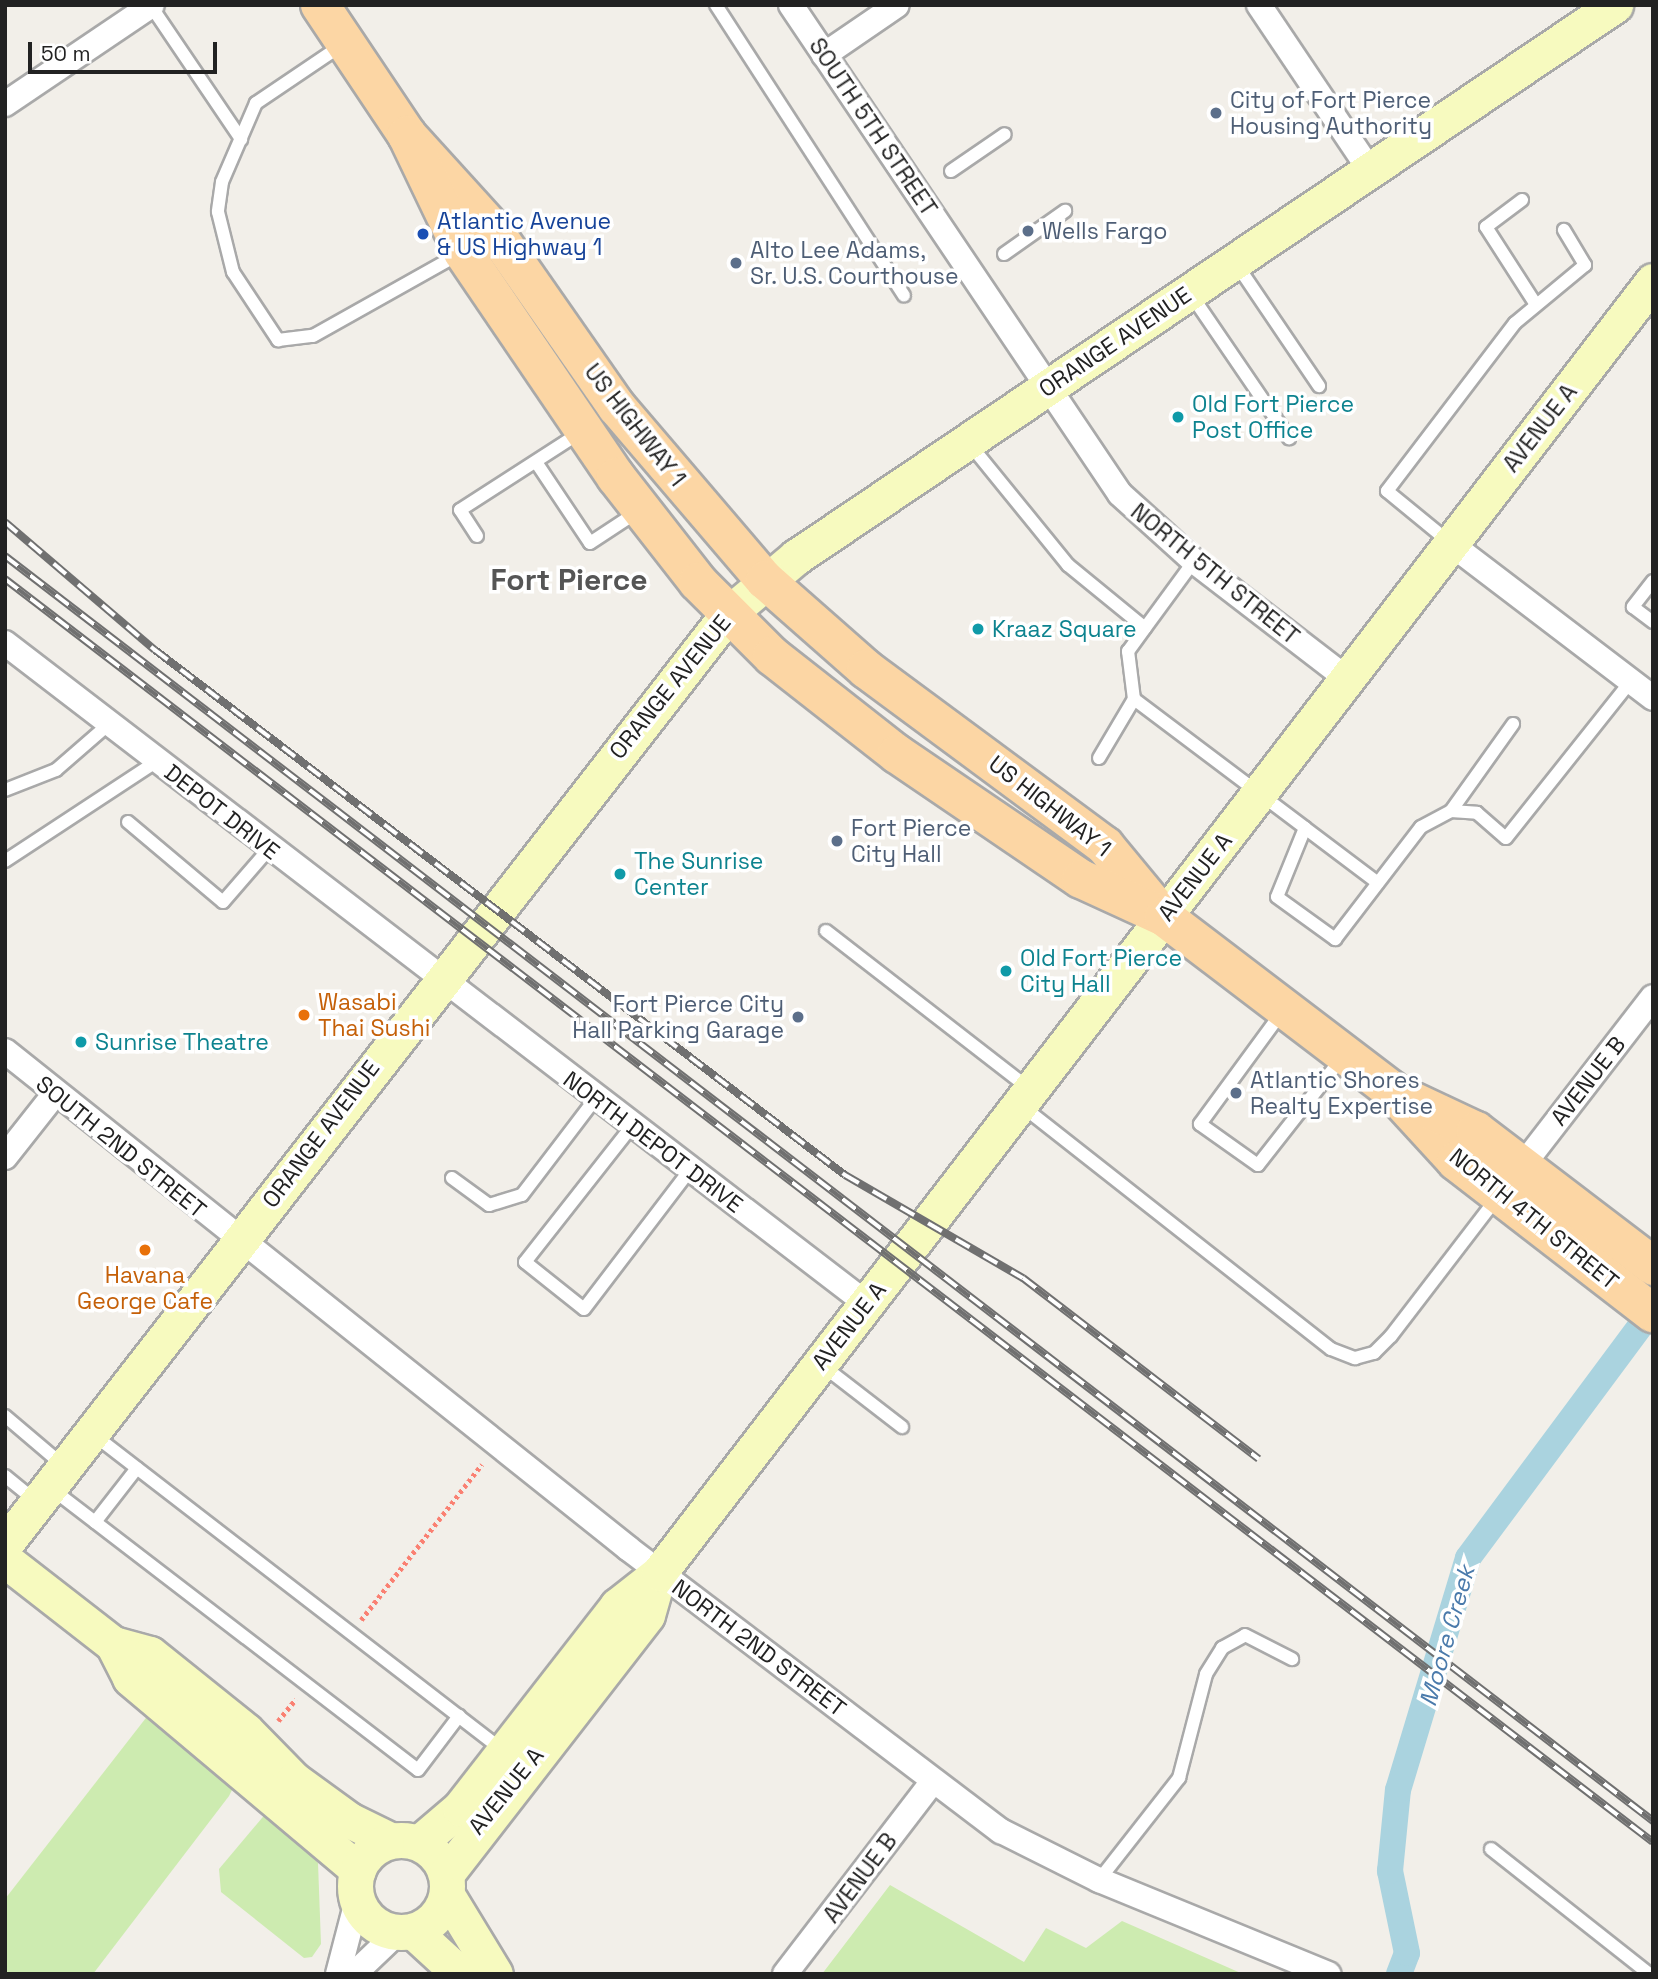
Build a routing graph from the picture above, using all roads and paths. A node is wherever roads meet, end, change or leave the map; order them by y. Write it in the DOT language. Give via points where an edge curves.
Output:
graph roads {
  1 [pos="320,5"];
  2 [pos="716,5"];
  3 [pos="791,5"];
  4 [pos="897,5"];
  5 [pos="1259,5"];
  6 [pos="1615,5"];
  7 [pos="152,6"];
  8 [pos="345,43"];
  9 [pos="824,55"];
  10 [pos="5,104"];
  11 [pos="1005,134"];
  12 [pos="407,135"];
  13 [pos="241,139"];
  14 [pos="1370,170"];
  15 [pos="951,172"];
  16 [pos="1522,200"];
  17 [pos="1065,211"];
  18 [pos="1564,230"];
  19 [pos="463,252"];
  20 [pos="1004,254"];
  21 [pos="1235,261"];
  22 [pos="1653,281"];
  23 [pos="1189,292"];
  24 [pos="904,296"];
  25 [pos="1535,303"];
  26 [pos="1319,386"];
  27 [pos="1048,388"];
  28 [pos="584,430"];
  29 [pos="1289,438"];
  30 [pos="968,442"];
  31 [pos="536,462"];
  32 [pos="641,510"];
  33 [pos="477,536"];
  34 [pos="1451,544"];
  35 [pos="1194,561"];
  36 [pos="765,580"];
  37 [pos="1653,581"];
  38 [pos="728,614"];
  39 [pos="1653,622"];
  40 [pos="1145,628"];
  41 [pos="5,643"];
  42 [pos="1347,679"];
  43 [pos="1631,681"];
  44 [pos="1653,698"];
  45 [pos="1134,699"];
  46 [pos="110,723"];
  47 [pos="1513,724"];
  48 [pos="1099,758"];
  49 [pos="157,761"];
  50 [pos="5,790"];
  51 [pos="1259,794"];
  52 [pos="1451,811"];
  53 [pos="128,822"];
  54 [pos="1305,828"];
  55 [pos="268,850"];
  56 [pos="5,861"];
  57 [pos="1378,883"];
  58 [pos="1164,917"];
  59 [pos="826,932"];
  60 [pos="439,979"];
  61 [pos="1653,997"];
  62 [pos="1285,1009"];
  63 [pos="5,1051"];
  64 [pos="1344,1055"];
  65 [pos="54,1095"];
  66 [pos="1024,1097"];
  67 [pos="596,1098"];
  68 [pos="632,1126"];
  69 [pos="5,1157"];
  70 [pos="690,1170"];
  71 [pos="452,1178"];
  72 [pos="1512,1179"];
  73 [pos="237,1242"];
  74 [pos="1652,1265"];
  75 [pos="1640,1303"];
  76 [pos="867,1304"];
  77 [pos="820,1364"];
  78 [pos="5,1416"];
  79 [pos="902,1427"];
  80 [pos="91,1433"];
  81 [pos="482,1464"];
  82 [pos="137,1468"];
  83 [pos="5,1476"];
  84 [pos="50,1486"];
  85 [pos="95,1522"];
  86 [pos="5,1545"];
  87 [pos="5,1560"];
  88 [pos="659,1573"];
  89 [pos="361,1620"];
  90 [pos="1292,1659"];
  91 [pos="302,1694"];
  92 [pos="459,1716"];
  93 [pos="278,1721"];
  94 [pos="514,1759"];
  95 [pos="270,1776"];
  96 [pos="933,1781"];
  97 [pos="405,1841"];
  98 [pos="1491,1849"];
  99 [pos="1099,1880"];
  100 [pos="447,1884"];
  101 [pos="358,1886"];
  102 [pos="405,1932"];
  103 [pos="338,1974"];
  104 [pos="354,1974"];
  105 [pos="460,1974"];
  106 [pos="495,1974"];
  107 [pos="785,1974"];
  108 [pos="1328,1974"];
  109 [pos="1648,1974"];
  1 -- 8 [label="main road, US HIGHWAY 1"];
  2 -- 24 [label="lane"];
  3 -- 9 [label="street, SOUTH 5TH STREET"];
  4 -- 9 [label="street"];
  5 -- 14 [label="street"];
  6 -- 14 [label="street, ORANGE AVENUE"];
  7 -- 10 [label="street"];
  7 -- 13 [label="lane"];
  8 -- 12 [label="main road, US HIGHWAY 1"];
  8 -- 13 [label="lane" via="256,103"];
  9 -- 27 [label="street, SOUTH 5TH STREET"];
  11 -- 15 [label="lane"];
  12 -- 19 [label="main road, US HIGHWAY 1"];
  12 -- 36 [label="main road, US HIGHWAY 1" via="494,231 617,407"];
  13 -- 19 [label="lane" via="222,183 218,212 233,272 278,340 313,336"];
  14 -- 21 [label="street, ORANGE AVENUE"];
  16 -- 25 [label="lane" via="1486,227"];
  17 -- 20 [label="lane"];
  18 -- 25 [label="lane" via="1585,265"];
  19 -- 28 [label="main road, US HIGHWAY 1"];
  21 -- 23 [label="street, ORANGE AVENUE"];
  21 -- 26 [label="lane"];
  22 -- 34 [label="street, AVENUE A"];
  23 -- 27 [label="street, ORANGE AVENUE"];
  23 -- 29 [label="lane"];
  25 -- 34 [label="lane" via="1387,491"];
  27 -- 30 [label="street, ORANGE AVENUE"];
  27 -- 35 [label="street, NORTH 5TH STREET" via="1120,494"];
  28 -- 31 [label="lane"];
  28 -- 32 [label="main road, US HIGHWAY 1"];
  30 -- 36 [label="street, ORANGE AVENUE"];
  30 -- 40 [label="lane" via="1069,565"];
  31 -- 32 [label="lane" via="590,543"];
  31 -- 33 [label="lane" via="460,510"];
  32 -- 38 [label="main road, US HIGHWAY 1"];
  34 -- 42 [label="street, AVENUE A"];
  34 -- 43 [label="street"];
  35 -- 40 [label="lane"];
  35 -- 42 [label="street, NORTH 5TH STREET"];
  36 -- 38 [label="street, ORANGE AVENUE"];
  36 -- 58 [label="main road, US HIGHWAY 1" via="866,669 1105,846"];
  37 -- 39 [label="lane" via="1633,607"];
  38 -- 58 [label="main road, US HIGHWAY 1" via="834,707 897,754 1081,879"];
  38 -- 60 [label="street, ORANGE AVENUE"];
  40 -- 45 [label="lane" via="1128,651"];
  41 -- 46 [label="street, DEPOT DRIVE"];
  42 -- 51 [label="street, AVENUE A"];
  43 -- 44 [label="street"];
  43 -- 52 [label="lane" via="1506,838 1477,813"];
  45 -- 48 [label="lane"];
  45 -- 51 [label="lane"];
  46 -- 49 [label="street, DEPOT DRIVE"];
  46 -- 50 [label="lane" via="56,769"];
  47 -- 52 [label="lane"];
  49 -- 55 [label="street, DEPOT DRIVE"];
  49 -- 56 [label="lane"];
  51 -- 54 [label="lane"];
  51 -- 58 [label="street, AVENUE A"];
  52 -- 57 [label="lane" via="1421,827"];
  53 -- 55 [label="lane" via="223,902"];
  54 -- 57 [label="lane"];
  54 -- 57 [label="lane" via="1277,897 1335,939"];
  55 -- 60 [label="street, DEPOT DRIVE"];
  58 -- 62 [label="main road, NORTH 4TH STREET"];
  58 -- 66 [label="street, AVENUE A"];
  59 -- 66 [label="lane"];
  60 -- 67 [label="street, NORTH DEPOT DRIVE"];
  60 -- 73 [label="street, ORANGE AVENUE"];
  61 -- 72 [label="street, AVENUE B"];
  62 -- 64 [label="main road, NORTH 4TH STREET"];
  62 -- 64 [label="lane" via="1200,1124 1258,1165"];
  63 -- 65 [label="street, SOUTH 2ND STREET"];
  64 -- 72 [label="main road, NORTH 4TH STREET" via="1391,1090 1456,1161"];
  65 -- 69 [label="street"];
  65 -- 73 [label="street, SOUTH 2ND STREET"];
  66 -- 72 [label="lane" via="1331,1349 1355,1358 1374,1353 1391,1336"];
  66 -- 76 [label="street, AVENUE A"];
  67 -- 68 [label="street, NORTH DEPOT DRIVE"];
  67 -- 71 [label="lane" via="522,1195 489,1205"];
  68 -- 70 [label="street, NORTH DEPOT DRIVE"];
  68 -- 70 [label="lane" via="525,1262 584,1308"];
  70 -- 76 [label="street, NORTH DEPOT DRIVE"];
  72 -- 74 [label="main road, NORTH 4TH STREET"];
  72 -- 75 [label="main road, NORTH 4TH STREET"];
  73 -- 80 [label="street, ORANGE AVENUE"];
  73 -- 88 [label="street, NORTH 2ND STREET"];
  76 -- 77 [label="street, AVENUE A"];
  77 -- 79 [label="lane"];
  77 -- 88 [label="street, AVENUE A"];
  78 -- 84 [label="lane"];
  80 -- 82 [label="lane"];
  80 -- 84 [label="street, ORANGE AVENUE"];
  81 -- 89 [label="path"];
  82 -- 85 [label="lane"];
  82 -- 92 [label="lane"];
  83 -- 84 [label="lane"];
  84 -- 85 [label="lane"];
  84 -- 86 [label="street, ORANGE AVENUE"];
  85 -- 92 [label="lane" via="418,1770"];
  87 -- 95 [label="street" via="113,1644 150,1654"];
  88 -- 94 [label="street, AVENUE A" via="647,1615"];
  88 -- 96 [label="street, NORTH 2ND STREET"];
  90 -- 99 [label="lane" via="1245,1636 1222,1648 1206,1674 1179,1778"];
  91 -- 93 [label="path"];
  92 -- 94 [label="lane"];
  94 -- 97 [label="street, AVENUE A" via="450,1819"];
  94 -- 100 [label="street, AVENUE A"];
  95 -- 97 [label="street" via="349,1820"];
  95 -- 101 [label="street"];
  96 -- 99 [label="street, NORTH 2ND STREET" via="1001,1831"];
  96 -- 107 [label="street, AVENUE B"];
  97 -- 100 [label="street"];
  97 -- 101 [label="street"];
  98 -- 109 [label="lane"];
  99 -- 108 [label="street, NORTH 2ND STREET"];
  100 -- 102 [label="street" via="435,1917"];
  100 -- 106 [label="street"];
  101 -- 102 [label="street" via="372,1924"];
  101 -- 103 [label="street"];
  102 -- 104 [label="street"];
  102 -- 105 [label="street"];
}
